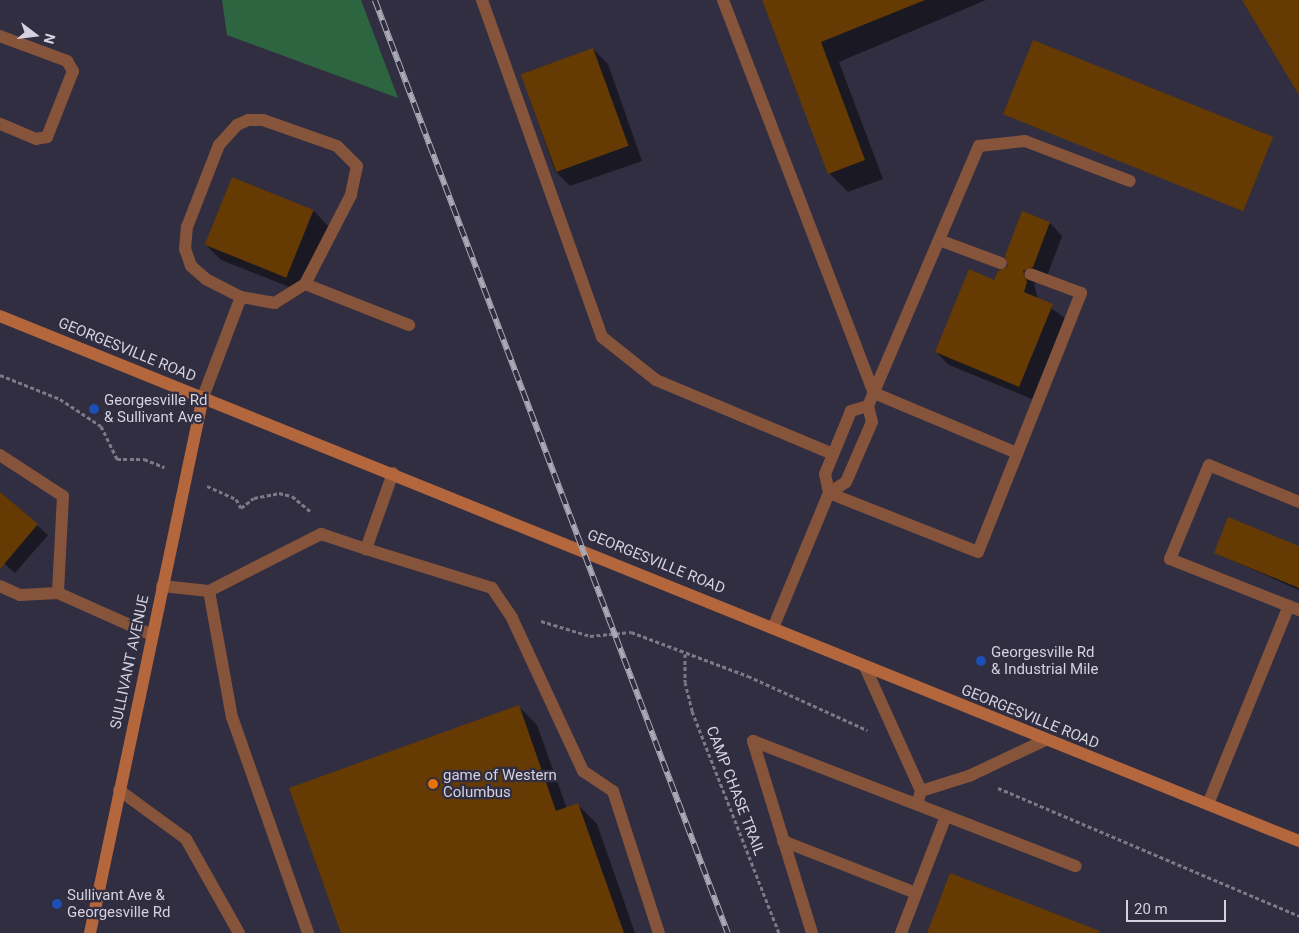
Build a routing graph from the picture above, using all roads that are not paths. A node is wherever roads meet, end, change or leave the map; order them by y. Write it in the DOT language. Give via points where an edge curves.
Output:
graph roads {
  1 [pos="482,0"];
  2 [pos="723,0"];
  3 [pos="0,36"];
  4 [pos="0,124"];
  5 [pos="1130,181"];
  6 [pos="939,240"];
  7 [pos="1001,263"];
  8 [pos="1030,274"];
  9 [pos="305,284"];
  10 [pos="241,297"];
  11 [pos="0,316"];
  12 [pos="409,325"];
  13 [pos="874,392"];
  14 [pos="203,398"];
  15 [pos="868,406"];
  16 [pos="1017,453"];
  17 [pos="833,454"];
  18 [pos="0,455"];
  19 [pos="392,473"];
  20 [pos="830,493"];
  21 [pos="1299,502"];
  22 [pos="366,549"];
  23 [pos="0,586"];
  24 [pos="162,586"];
  25 [pos="209,592"];
  26 [pos="58,593"];
  27 [pos="1294,608"];
  28 [pos="773,628"];
  29 [pos="152,635"];
  30 [pos="866,669"];
  31 [pos="1044,741"];
  32 [pos="119,790"];
  33 [pos="921,791"];
  34 [pos="917,804"];
  35 [pos="1208,804"];
  36 [pos="946,816"];
  37 [pos="783,841"];
  38 [pos="1299,841"];
  39 [pos="1076,866"];
  40 [pos="916,893"];
  41 [pos="90,933"];
  42 [pos="239,933"];
  43 [pos="308,933"];
  44 [pos="659,933"];
  45 [pos="812,933"];
  46 [pos="901,933"];
  1 -- 17 [label="lane" via="602,337 656,380"];
  2 -- 13 [label="lane"];
  3 -- 4 [label="lane" via="67,61 73,71 46,137 36,139"];
  5 -- 6 [label="lane" via="1025,142 979,146"];
  6 -- 7 [label="lane"];
  6 -- 13 [label="lane"];
  8 -- 16 [label="lane" via="1081,293"];
  9 -- 10 [label="lane" via="275,303"];
  9 -- 10 [label="lane" via="350,195 358,166 337,146 263,120 248,120 236,125 219,145 187,227 185,248 191,266 206,279"];
  9 -- 12 [label="lane"];
  10 -- 14 [label="lane"];
  11 -- 14 [label="main road, GEORGESVILLE ROAD"];
  13 -- 15 [label="lane"];
  13 -- 16 [label="lane"];
  14 -- 19 [label="main road, GEORGESVILLE ROAD"];
  14 -- 24 [label="main road, SULLIVANT AVENUE"];
  15 -- 17 [label="lane" via="851,411"];
  15 -- 20 [label="lane" via="872,422 846,482"];
  16 -- 20 [label="lane" via="978,552"];
  17 -- 20 [label="lane" via="825,474"];
  18 -- 26 [label="lane" via="63,496"];
  19 -- 22 [label="lane"];
  19 -- 28 [label="main road, GEORGESVILLE ROAD"];
  20 -- 28 [label="lane"];
  21 -- 27 [label="lane" via="1209,465 1170,559"];
  22 -- 25 [label="lane" via="321,534"];
  22 -- 44 [label="lane" via="492,588 512,618 583,771 613,791"];
  23 -- 26 [label="lane" via="20,595"];
  24 -- 25 [label="lane"];
  24 -- 29 [label="main road, SULLIVANT AVENUE"];
  25 -- 43 [label="lane" via="232,717"];
  26 -- 29 [label="lane"];
  27 -- 35 [label="lane"];
  28 -- 30 [label="main road, GEORGESVILLE ROAD"];
  29 -- 32 [label="main road, SULLIVANT AVENUE"];
  30 -- 31 [label="main road, GEORGESVILLE ROAD"];
  30 -- 33 [label="lane"];
  31 -- 33 [label="lane" via="969,776"];
  31 -- 35 [label="main road, GEORGESVILLE ROAD"];
  32 -- 41 [label="main road, SULLIVANT AVENUE"];
  32 -- 42 [label="lane" via="186,839"];
  33 -- 34 [label="lane"];
  34 -- 36 [label="lane"];
  34 -- 37 [label="lane" via="753,741"];
  35 -- 38 [label="main road, GEORGESVILLE ROAD"];
  36 -- 39 [label="lane"];
  36 -- 40 [label="lane"];
  37 -- 40 [label="lane"];
  37 -- 45 [label="lane"];
  40 -- 46 [label="lane"];
}
